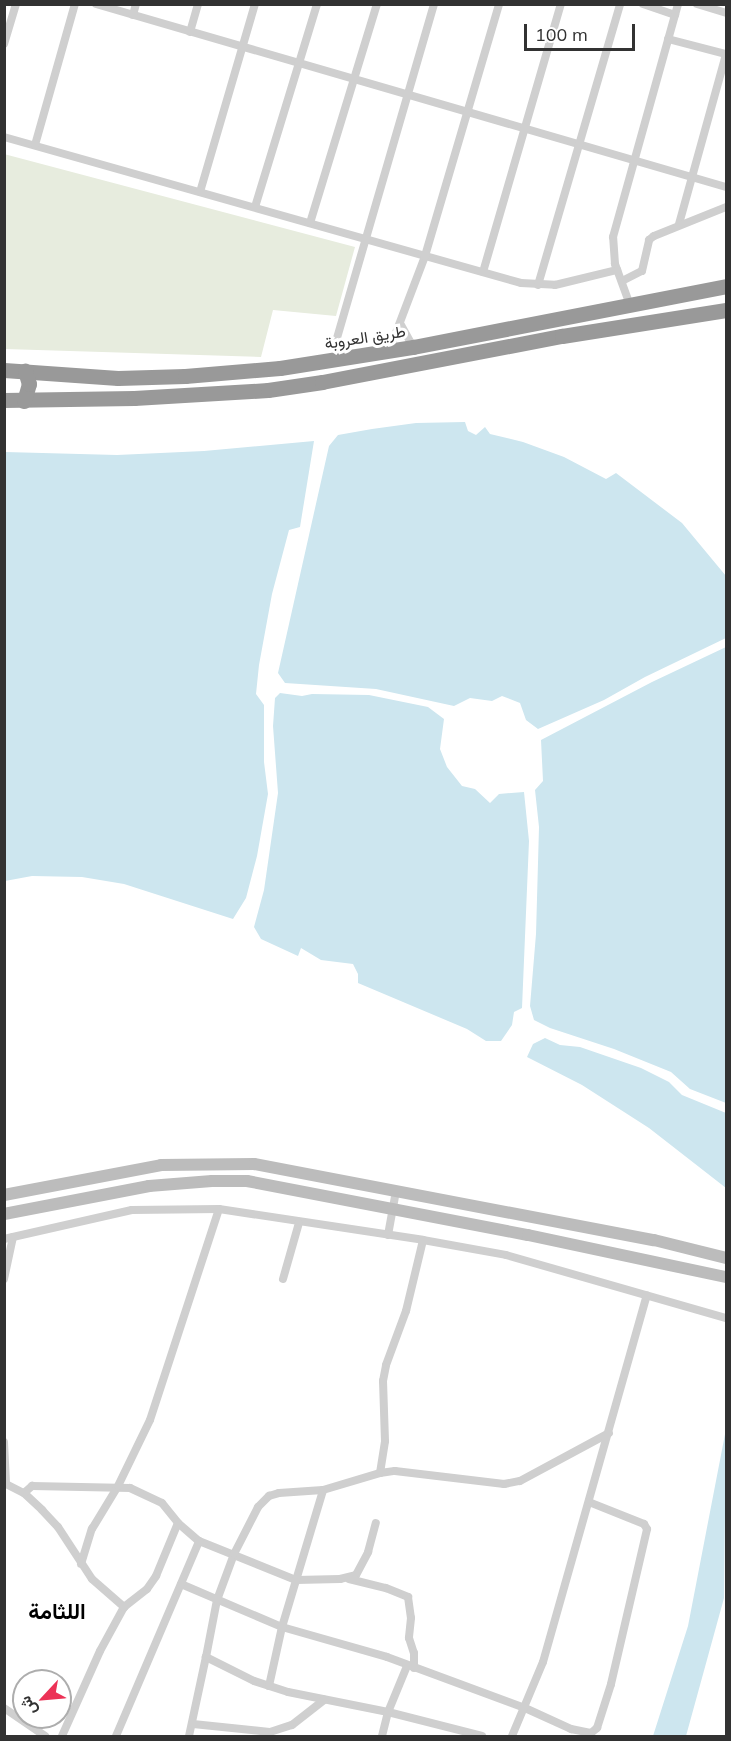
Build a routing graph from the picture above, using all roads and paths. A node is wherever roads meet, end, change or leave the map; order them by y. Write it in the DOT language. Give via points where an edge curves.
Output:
graph roads {
  1 [pos="16,4"];
  2 [pos="75,4"];
  3 [pos="96,4"];
  4 [pos="136,4"];
  5 [pos="198,4"];
  6 [pos="255,4"];
  7 [pos="317,4"];
  8 [pos="377,4"];
  9 [pos="434,4"];
  10 [pos="499,4"];
  11 [pos="561,4"];
  12 [pos="620,4"];
  13 [pos="643,4"];
  14 [pos="678,4"];
  15 [pos="697,4"];
  16 [pos="726,13"];
  17 [pos="133,15"];
  18 [pos="675,15"];
  19 [pos="190,32"];
  20 [pos="668,39"];
  21 [pos="4,44"];
  22 [pos="242,48"];
  23 [pos="726,54"];
  24 [pos="300,65"];
  25 [pos="354,80"];
  26 [pos="407,96"];
  27 [pos="467,113"];
  28 [pos="524,129"];
  29 [pos="4,137"];
  30 [pos="579,145"];
  31 [pos="35,146"];
  32 [pos="634,161"];
  33 [pos="691,177"];
  34 [pos="726,188"];
  35 [pos="200,192"];
  36 [pos="255,207"];
  37 [pos="726,207"];
  38 [pos="310,223"];
  39 [pos="679,224"];
  40 [pos="366,239"];
  41 [pos="425,256"];
  42 [pos="617,270"];
  43 [pos="483,272"];
  44 [pos="621,281"];
  45 [pos="538,285"];
  46 [pos="726,286"];
  47 [pos="630,304"];
  48 [pos="726,310"];
  49 [pos="402,325"];
  50 [pos="337,338"];
  51 [pos="413,347"];
  52 [pos="390,351"];
  53 [pos="4,370"];
  54 [pos="25,371"];
  55 [pos="4,400"];
  56 [pos="24,401"];
  57 [pos="396,1191"];
  58 [pos="4,1195"];
  59 [pos="219,1209"];
  60 [pos="394,1209"];
  61 [pos="4,1214"];
  62 [pos="299,1223"];
  63 [pos="388,1235"];
  64 [pos="9,1238"];
  65 [pos="423,1240"];
  66 [pos="726,1258"];
  67 [pos="6,1273"];
  68 [pos="726,1277"];
  69 [pos="282,1279"];
  70 [pos="647,1295"];
  71 [pos="726,1318"];
  72 [pos="609,1433"];
  73 [pos="4,1443"];
  74 [pos="380,1473"];
  75 [pos="5,1483"];
  76 [pos="118,1486"];
  77 [pos="323,1490"];
  78 [pos="24,1493"];
  79 [pos="589,1502"];
  80 [pos="178,1523"];
  81 [pos="376,1523"];
  82 [pos="199,1541"];
  83 [pos="234,1554"];
  84 [pos="81,1564"];
  85 [pos="349,1579"];
  86 [pos="296,1580"];
  87 [pos="181,1584"];
  88 [pos="217,1600"];
  89 [pos="124,1607"];
  90 [pos="282,1627"];
  91 [pos="206,1657"];
  92 [pos="411,1667"];
  93 [pos="269,1686"];
  94 [pos="324,1700"];
  95 [pos="4,1708"];
  96 [pos="525,1708"];
  97 [pos="388,1712"];
  98 [pos="193,1724"];
  99 [pos="45,1737"];
  100 [pos="62,1737"];
  101 [pos="116,1737"];
  102 [pos="189,1737"];
  103 [pos="382,1737"];
  104 [pos="482,1737"];
  105 [pos="512,1737"];
  1 -- 21 [label="street"];
  2 -- 31 [label="street"];
  3 -- 17 [label="street"];
  4 -- 17 [label="street"];
  5 -- 19 [label="street"];
  6 -- 22 [label="street"];
  7 -- 24 [label="street"];
  8 -- 25 [label="street"];
  9 -- 26 [label="street"];
  10 -- 27 [label="street"];
  11 -- 28 [label="street"];
  12 -- 30 [label="street"];
  13 -- 18 [label="street"];
  14 -- 18 [label="street"];
  15 -- 16 [label="street"];
  17 -- 19 [label="street"];
  18 -- 20 [label="street"];
  19 -- 22 [label="street"];
  20 -- 23 [label="street"];
  20 -- 32 [label="street"];
  22 -- 24 [label="street"];
  22 -- 35 [label="street"];
  23 -- 33 [label="street"];
  24 -- 25 [label="street"];
  24 -- 36 [label="street"];
  25 -- 26 [label="street"];
  25 -- 38 [label="street"];
  26 -- 27 [label="street"];
  26 -- 40 [label="street"];
  27 -- 28 [label="street"];
  27 -- 41 [label="street"];
  28 -- 30 [label="street"];
  28 -- 43 [label="street"];
  29 -- 31 [label="street"];
  30 -- 32 [label="street"];
  30 -- 45 [label="street"];
  31 -- 35 [label="street"];
  32 -- 33 [label="street"];
  32 -- 42 [label="street" via="613,237"];
  33 -- 34 [label="street"];
  33 -- 39 [label="street"];
  35 -- 36 [label="street"];
  36 -- 38 [label="street"];
  37 -- 39 [label="street"];
  38 -- 40 [label="street"];
  39 -- 44 [label="street" via="649,240 642,271"];
  40 -- 41 [label="street"];
  40 -- 50 [label="street"];
  41 -- 43 [label="street"];
  41 -- 49 [label="street"];
  42 -- 44 [label="street"];
  42 -- 45 [label="street"];
  43 -- 45 [label="street"];
  44 -- 47 [label="street"];
  46 -- 47 [label="highway, طريق العروبة"];
  47 -- 51 [label="highway, طريق العروبة"];
  48 -- 56 [label="highway" via="277,389"];
  49 -- 51 [label="street"];
  49 -- 52 [label="street"];
  51 -- 52 [label="highway, طريق العروبة"];
  52 -- 54 [label="highway, طريق العروبة" via="280,368 185,376 118,378"];
  53 -- 54 [label="highway, طريق العروبة"];
  54 -- 56 [label="highway" via="29,384"];
  55 -- 56 [label="highway"];
  57 -- 58 [label="main road" via="273,1166 206,1163 130,1169"];
  57 -- 60 [label="street"];
  57 -- 66 [label="main road" via="654,1240"];
  59 -- 62 [label="street"];
  59 -- 64 [label="street" via="132,1210"];
  59 -- 76 [label="street" via="150,1420"];
  60 -- 61 [label="main road" via="275,1185 212,1180 149,1186"];
  60 -- 63 [label="street"];
  60 -- 68 [label="main road"];
  62 -- 63 [label="street"];
  62 -- 69 [label="street"];
  63 -- 65 [label="street"];
  64 -- 67 [label="street"];
  65 -- 70 [label="street" via="506,1255"];
  65 -- 74 [label="street" via="406,1311 383,1381 385,1441"];
  70 -- 71 [label="street"];
  70 -- 72 [label="street"];
  72 -- 74 [label="street" via="520,1481 504,1484 406,1472"];
  72 -- 79 [label="street"];
  73 -- 75 [label="street"];
  74 -- 77 [label="street"];
  75 -- 78 [label="street"];
  76 -- 78 [label="street" via="32,1486"];
  76 -- 80 [label="street" via="162,1503"];
  76 -- 84 [label="street" via="92,1528"];
  77 -- 83 [label="street" via="269,1496 250,1518"];
  77 -- 86 [label="street"];
  78 -- 84 [label="street" via="58,1527"];
  79 -- 96 [label="street" via="543,1662"];
  79 -- 96 [label="street" via="647,1528 611,1684 597,1728 591,1733 571,1729"];
  80 -- 82 [label="street"];
  80 -- 89 [label="street" via="156,1576"];
  81 -- 85 [label="street" via="360,1570"];
  82 -- 83 [label="street"];
  82 -- 87 [label="street"];
  83 -- 86 [label="street"];
  83 -- 88 [label="street"];
  84 -- 89 [label="street" via="104,1592"];
  85 -- 86 [label="street"];
  85 -- 92 [label="street" via="408,1598 409,1638 414,1653"];
  86 -- 90 [label="street"];
  87 -- 88 [label="street"];
  87 -- 101 [label="street"];
  88 -- 90 [label="street"];
  88 -- 91 [label="street"];
  89 -- 100 [label="street" via="100,1650"];
  90 -- 92 [label="street"];
  90 -- 93 [label="street"];
  91 -- 93 [label="street"];
  91 -- 98 [label="street"];
  92 -- 96 [label="street"];
  92 -- 97 [label="street"];
  93 -- 94 [label="street"];
  94 -- 97 [label="street"];
  94 -- 98 [label="street" via="292,1725 270,1732"];
  95 -- 99 [label="street"];
  96 -- 105 [label="street"];
  97 -- 103 [label="street"];
  97 -- 104 [label="street"];
  98 -- 102 [label="street"];
}
